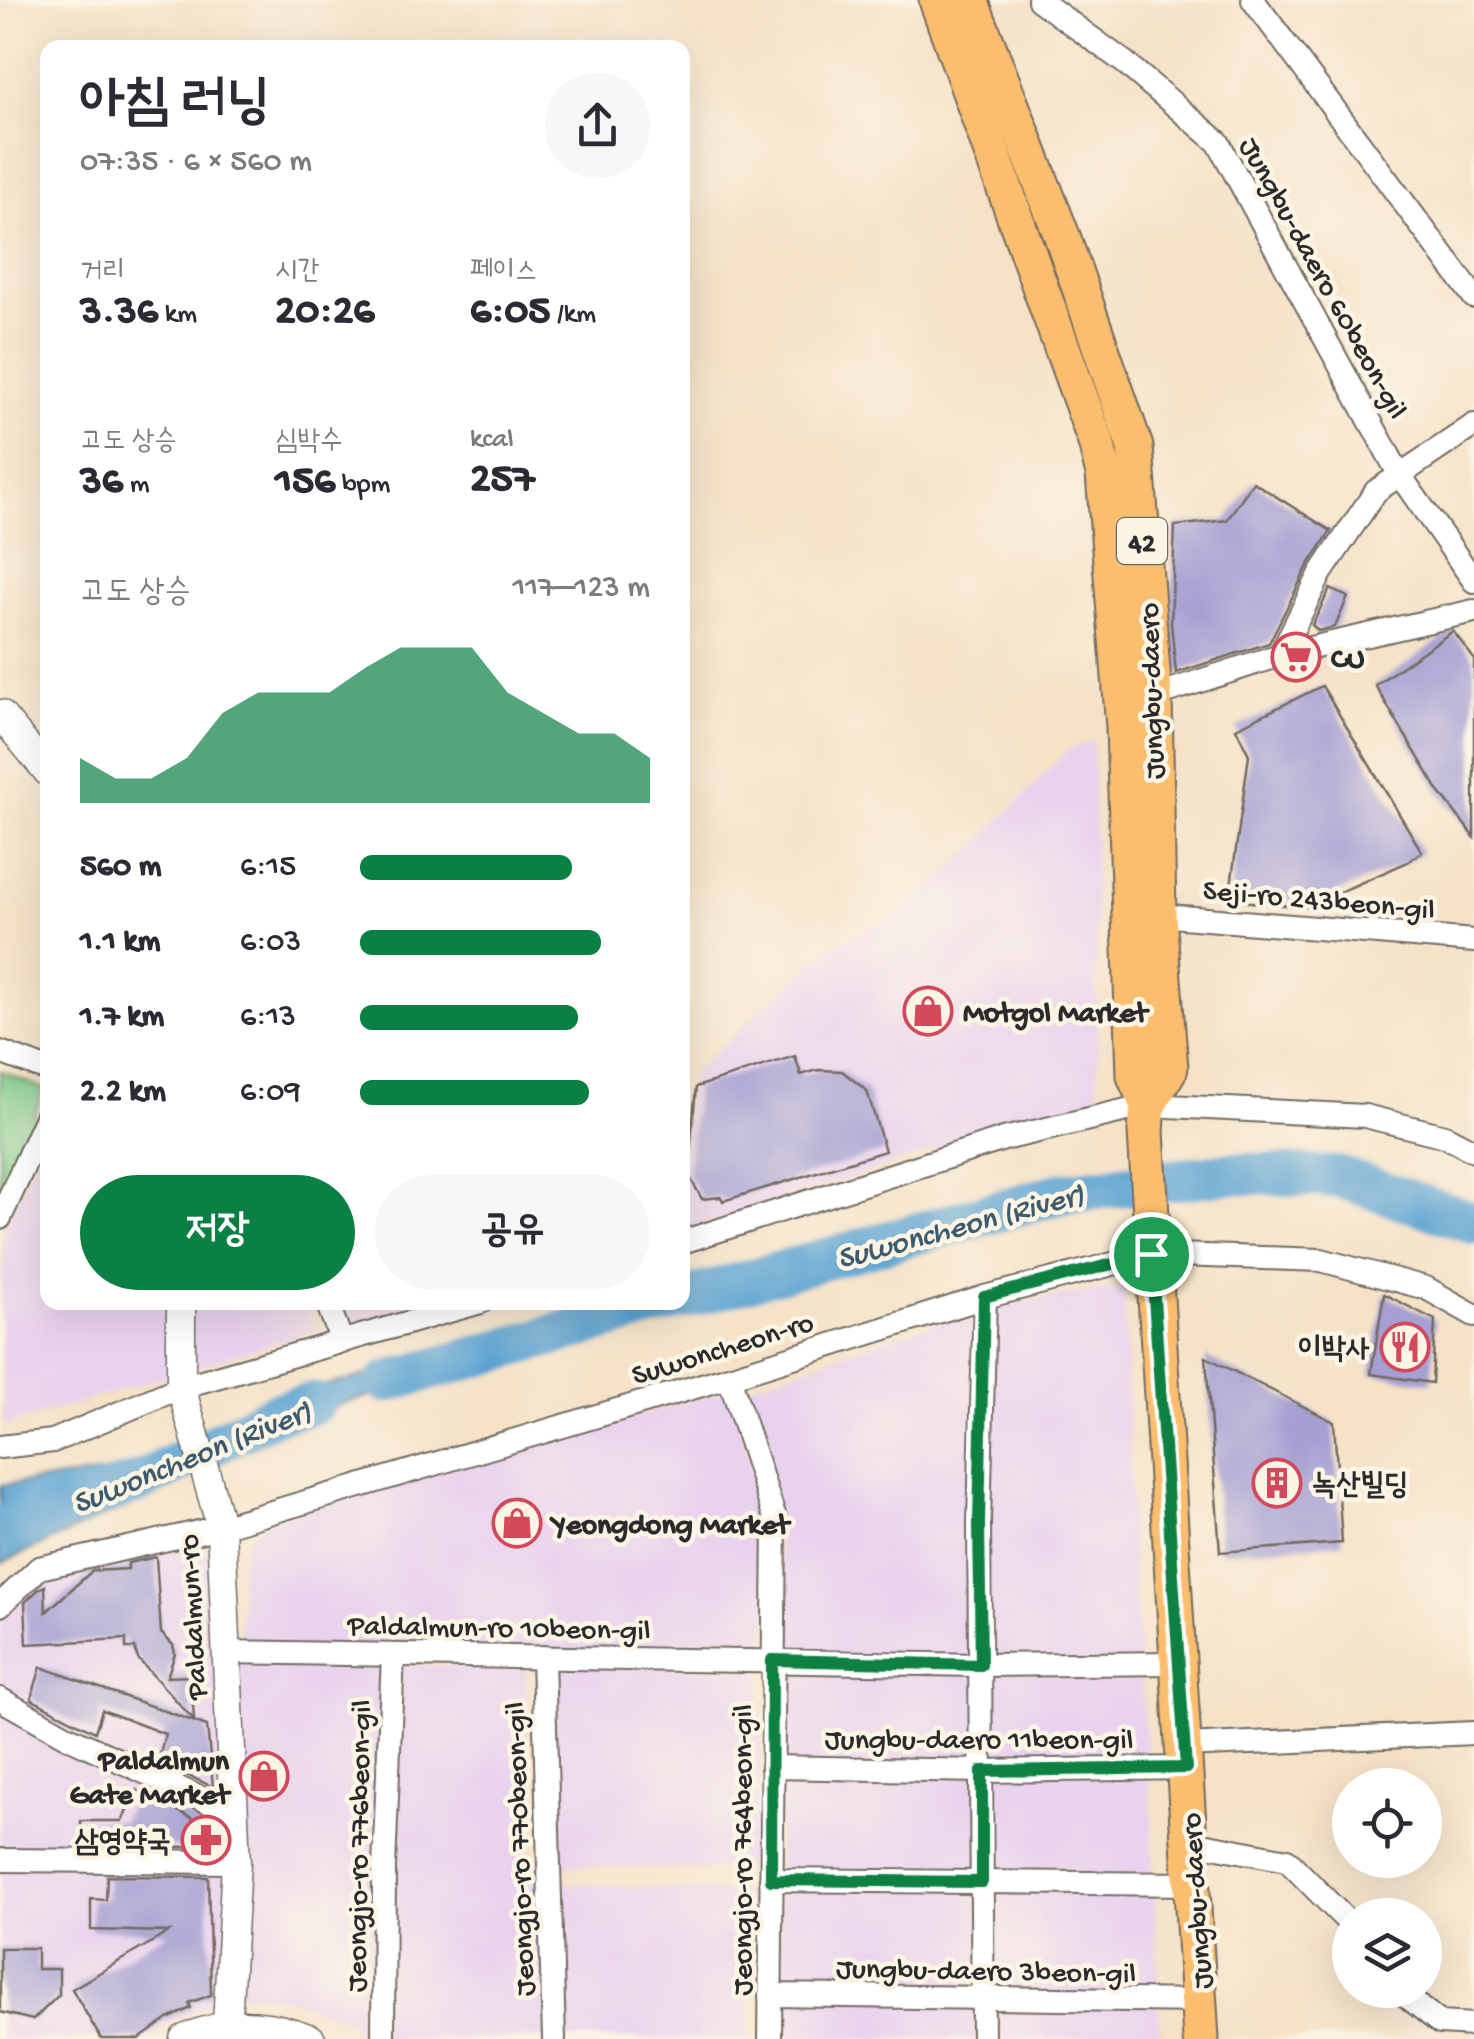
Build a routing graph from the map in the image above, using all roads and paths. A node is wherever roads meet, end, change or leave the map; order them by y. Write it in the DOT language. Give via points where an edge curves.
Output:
graph roads {
  1 [pos="1039,0"];
  2 [pos="1253,0"];
  3 [pos="944,3"];
  4 [pos="1474,297"];
  5 [pos="1474,425"];
  6 [pos="1399,474"];
  7 [pos="1474,581"];
  8 [pos="1474,610"];
  9 [pos="1280,655"];
  10 [pos="1154,696"];
  11 [pos="0,714"];
  12 [pos="40,762"];
  13 [pos="1158,915"];
  14 [pos="1474,941"];
  15 [pos="0,1052"];
  16 [pos="40,1067"];
  17 [pos="1147,1118"];
  18 [pos="40,1130"];
  19 [pos="1474,1151"];
  20 [pos="0,1218"];
  21 [pos="690,1239"];
  22 [pos="1151,1247"];
  23 [pos="984,1297"];
  24 [pos="180,1310"];
  25 [pos="330,1310"];
  26 [pos="453,1310"];
  27 [pos="1474,1314"];
  28 [pos="342,1342"];
  29 [pos="729,1378"];
  30 [pos="183,1393"];
  31 [pos="0,1446"];
  32 [pos="218,1517"];
  33 [pos="0,1604"];
  34 [pos="226,1652"];
  35 [pos="393,1655"];
  36 [pos="543,1657"];
  37 [pos="772,1660"];
  38 [pos="1177,1663"];
  39 [pos="981,1665"];
  40 [pos="0,1700"];
  41 [pos="1474,1734"];
  42 [pos="1185,1757"];
  43 [pos="772,1767"];
  44 [pos="982,1771"];
  45 [pos="234,1813"];
  46 [pos="1192,1842"];
  47 [pos="0,1860"];
  48 [pos="236,1862"];
  49 [pos="771,1880"];
  50 [pos="982,1882"];
  51 [pos="1194,1884"];
  52 [pos="1332,1906"];
  53 [pos="770,1996"];
  54 [pos="982,1999"];
  55 [pos="1202,2002"];
  56 [pos="1421,2008"];
  57 [pos="228,2024"];
  58 [pos="1474,2025"];
  59 [pos="184,2039"];
  60 [pos="312,2039"];
  61 [pos="383,2039"];
  62 [pos="554,2039"];
  63 [pos="770,2039"];
  64 [pos="982,2039"];
  65 [pos="1201,2039"];
  1 -- 6 [label="street, Jungbu-daero 60beon-gil" via="1218,142"];
  2 -- 4 [label="street"];
  3 -- 10 [label="main road, Jungbu-daero / 42" via="1062,236 1135,446"];
  3 -- 17 [label="main road, Jungbu-daero / 42" via="1104,474 1124,727 1135,1076"];
  5 -- 6 [label="street"];
  6 -- 7 [label="street, Jungbu-daero 60beon-gil"];
  6 -- 9 [label="street" via="1376,491 1321,572"];
  8 -- 9 [label="street"];
  9 -- 10 [label="street"];
  10 -- 13 [label="main road, Jungbu-daero / 42"];
  11 -- 12 [label="street"];
  13 -- 14 [label="street, Seji-ro 243beon-gil"];
  13 -- 17 [label="main road, Jungbu-daero / 42" via="1170,1068"];
  15 -- 16 [label="street"];
  17 -- 19 [label="street" via="1365,1116 1445,1136"];
  17 -- 21 [label="street" via="1004,1140"];
  17 -- 22 [label="main road, Jungbu-daero / 42"];
  18 -- 20 [label="street"];
  22 -- 23 [label="street, Suwoncheon-ro"];
  22 -- 27 [label="street, Suwoncheon-ro" via="1321,1260 1426,1288"];
  22 -- 38 [label="main road, Jungbu-daero / 42"];
  23 -- 29 [label="street, Suwoncheon-ro"];
  23 -- 39 [label="street"];
  24 -- 30 [label="street, Paldalmun-ro"];
  25 -- 28 [label="street"];
  26 -- 28 [label="street"];
  28 -- 30 [label="street"];
  29 -- 32 [label="street, Suwoncheon-ro"];
  29 -- 37 [label="street, Jeongjo-ro 764beon-gil" via="774,1518"];
  30 -- 31 [label="street" via="53,1440"];
  30 -- 32 [label="street, Paldalmun-ro"];
  32 -- 33 [label="street, Suwoncheon-ro" via="39,1568"];
  32 -- 34 [label="street, Paldalmun-ro"];
  34 -- 35 [label="street, Paldalmun-ro 10beon-gil"];
  34 -- 45 [label="street, Paldalmun-ro"];
  35 -- 36 [label="street, Paldalmun-ro 10beon-gil"];
  35 -- 61 [label="street, Jeongjo-ro 776beon-gil"];
  36 -- 37 [label="street, Paldalmun-ro 10beon-gil"];
  36 -- 62 [label="street, Jeongjo-ro 770beon-gil"];
  37 -- 39 [label="street, Paldalmun-ro 10beon-gil"];
  37 -- 43 [label="street, Jeongjo-ro 764beon-gil"];
  38 -- 39 [label="street, Paldalmun-ro 10beon-gil"];
  38 -- 42 [label="main road, Jungbu-daero / 42"];
  39 -- 44 [label="street"];
  40 -- 45 [label="street"];
  41 -- 42 [label="street, Jungbu-daero 11beon-gil"];
  42 -- 44 [label="street, Jungbu-daero 11beon-gil"];
  42 -- 46 [label="main road, Jungbu-daero / 42"];
  43 -- 44 [label="street, Jungbu-daero 11beon-gil"];
  43 -- 49 [label="street, Jeongjo-ro 764beon-gil"];
  44 -- 50 [label="street"];
  45 -- 48 [label="street, Paldalmun-ro"];
  46 -- 51 [label="main road, Jungbu-daero / 42"];
  46 -- 52 [label="street" via="1287,1860"];
  47 -- 48 [label="street"];
  48 -- 57 [label="street, Paldalmun-ro"];
  49 -- 50 [label="street"];
  49 -- 53 [label="street, Jeongjo-ro 764beon-gil"];
  50 -- 51 [label="street"];
  50 -- 54 [label="street"];
  51 -- 55 [label="main road, Jungbu-daero / 42"];
  53 -- 54 [label="street, Jungbu-daero 3beon-gil"];
  53 -- 63 [label="street, Jeongjo-ro 764beon-gil"];
  54 -- 55 [label="street, Jungbu-daero 3beon-gil"];
  54 -- 64 [label="street"];
  55 -- 65 [label="main road, Jungbu-daero / 42"];
  56 -- 58 [label="street" via="1440,2023"];
  57 -- 59 [label="street"];
  57 -- 60 [label="street" via="276,2026"];
}
